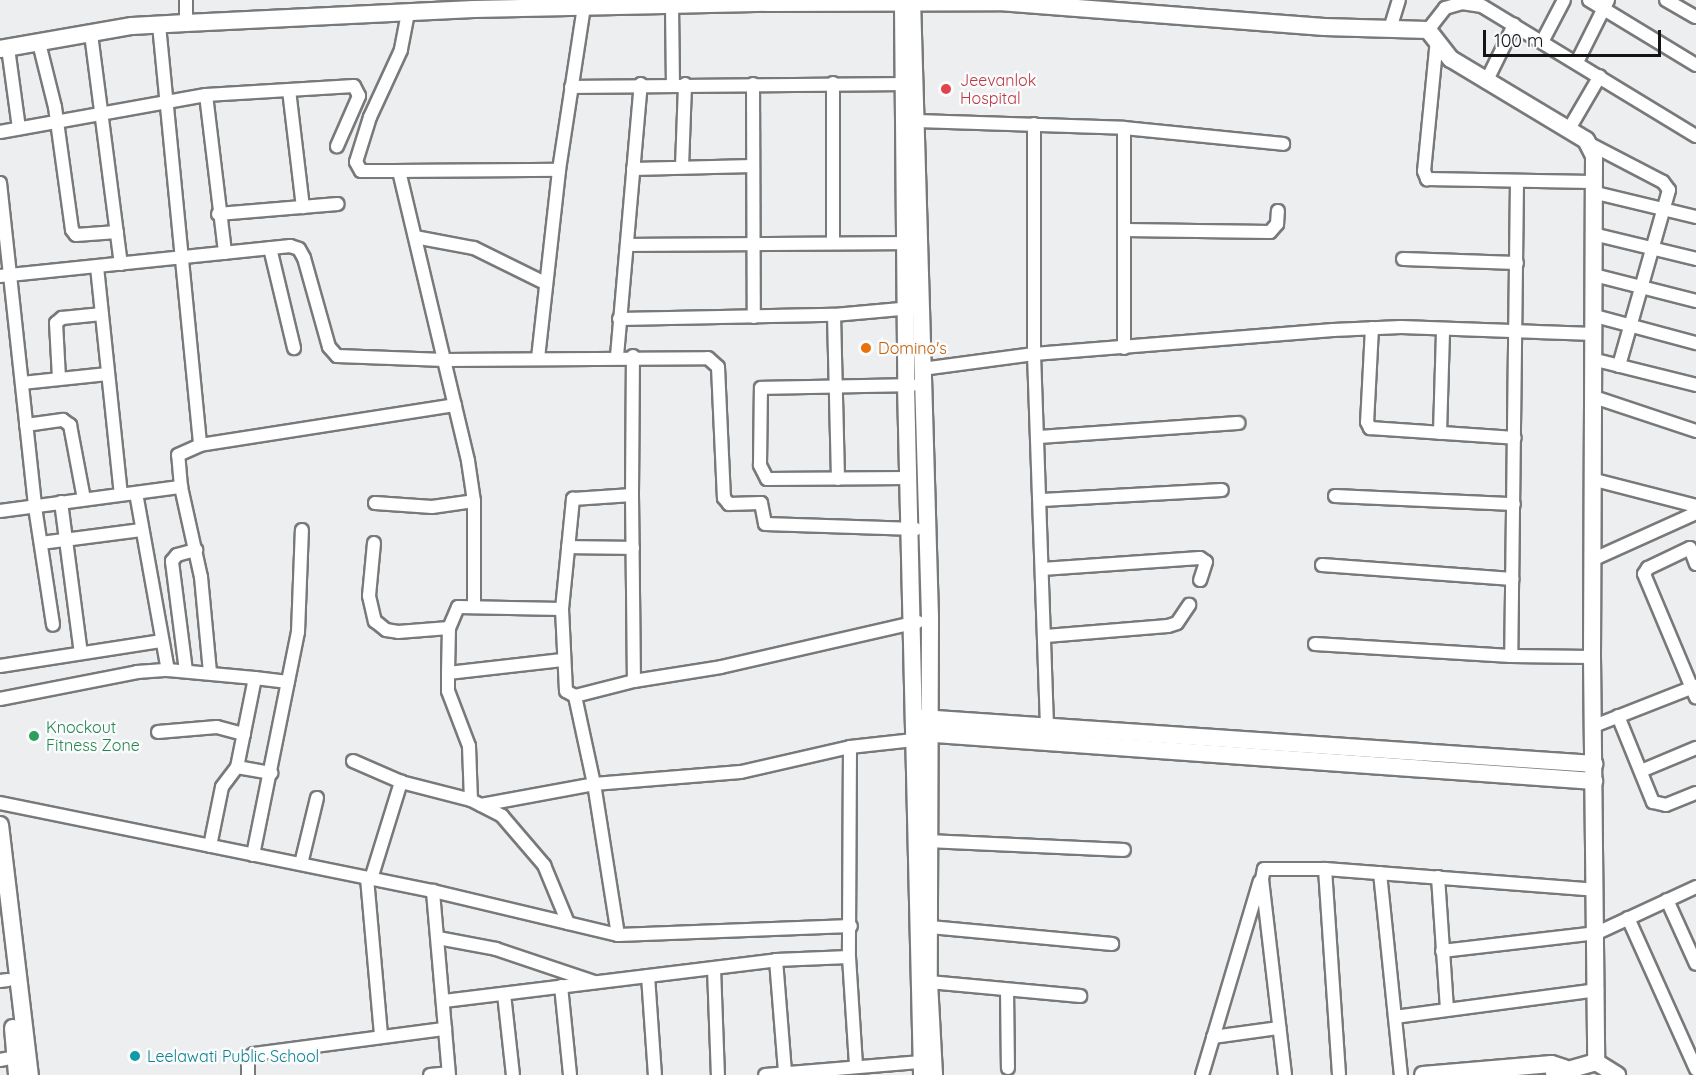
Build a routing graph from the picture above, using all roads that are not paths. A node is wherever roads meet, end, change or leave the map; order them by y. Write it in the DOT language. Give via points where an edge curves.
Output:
graph roads {
  1 [pos="186,0"];
  2 [pos="1399,0"];
  3 [pos="1564,0"];
  4 [pos="1589,0"];
  5 [pos="1666,0"];
  6 [pos="908,1"];
  7 [pos="766,2"];
  8 [pos="566,4"];
  9 [pos="1606,4"];
  10 [pos="672,5"];
  11 [pos="584,7"];
  12 [pos="408,13"];
  13 [pos="1696,17"];
  14 [pos="186,23"];
  15 [pos="159,25"];
  16 [pos="1514,25"];
  17 [pos="1390,29"];
  18 [pos="91,34"];
  19 [pos="1433,35"];
  20 [pos="1542,42"];
  21 [pos="39,43"];
  22 [pos="4,49"];
  23 [pos="1577,63"];
  24 [pos="1696,65"];
  25 [pos="1600,75"];
  26 [pos="1486,82"];
  27 [pos="833,83"];
  28 [pos="641,84"];
  29 [pos="679,84"];
  30 [pos="753,84"];
  31 [pos="903,84"];
  32 [pos="572,87"];
  33 [pos="289,90"];
  34 [pos="206,95"];
  35 [pos="166,102"];
  36 [pos="101,114"];
  37 [pos="917,121"];
  38 [pos="58,122"];
  39 [pos="1034,124"];
  40 [pos="19,128"];
  41 [pos="1124,128"];
  42 [pos="1569,129"];
  43 [pos="0,132"];
  44 [pos="1696,136"];
  45 [pos="1282,144"];
  46 [pos="1590,144"];
  47 [pos="337,146"];
  48 [pos="753,166"];
  49 [pos="682,167"];
  50 [pos="633,169"];
  51 [pos="559,170"];
  52 [pos="399,171"];
  53 [pos="1517,182"];
  54 [pos="0,183"];
  55 [pos="1592,187"];
  56 [pos="338,204"];
  57 [pos="303,207"];
  58 [pos="1665,209"];
  59 [pos="1278,211"];
  60 [pos="218,214"];
  61 [pos="1696,217"];
  62 [pos="1125,230"];
  63 [pos="117,232"];
  64 [pos="1593,234"];
  65 [pos="415,237"];
  66 [pos="922,242"];
  67 [pos="754,243"];
  68 [pos="833,243"];
  69 [pos="903,243"];
  70 [pos="627,245"];
  71 [pos="270,248"];
  72 [pos="1655,248"];
  73 [pos="225,253"];
  74 [pos="181,258"];
  75 [pos="1403,259"];
  76 [pos="1696,259"];
  77 [pos="1517,263"];
  78 [pos="121,264"];
  79 [pos="97,267"];
  80 [pos="5,275"];
  81 [pos="1594,275"];
  82 [pos="545,283"];
  83 [pos="1642,289"];
  84 [pos="1696,301"];
  85 [pos="922,308"];
  86 [pos="905,309"];
  87 [pos="102,314"];
  88 [pos="834,315"];
  89 [pos="754,316"];
  90 [pos="1595,316"];
  91 [pos="619,319"];
  92 [pos="1628,325"];
  93 [pos="1372,328"];
  94 [pos="1443,329"];
  95 [pos="1516,332"];
  96 [pos="1595,334"];
  97 [pos="1696,343"];
  98 [pos="294,348"];
  99 [pos="1124,348"];
  100 [pos="1034,354"];
  101 [pos="616,356"];
  102 [pos="633,356"];
  103 [pos="538,358"];
  104 [pos="445,360"];
  105 [pos="1596,360"];
  106 [pos="1619,366"];
  107 [pos="922,369"];
  108 [pos="108,374"];
  109 [pos="59,378"];
  110 [pos="22,383"];
  111 [pos="835,386"];
  112 [pos="914,386"];
  113 [pos="1696,386"];
  114 [pos="1594,397"];
  115 [pos="455,405"];
  116 [pos="1239,423"];
  117 [pos="27,425"];
  118 [pos="1696,431"];
  119 [pos="1440,433"];
  120 [pos="1038,437"];
  121 [pos="1515,438"];
  122 [pos="200,445"];
  123 [pos="908,478"];
  124 [pos="838,479"];
  125 [pos="1595,480"];
  126 [pos="181,487"];
  127 [pos="1222,490"];
  128 [pos="136,493"];
  129 [pos="121,494"];
  130 [pos="632,495"];
  131 [pos="1335,496"];
  132 [pos="84,499"];
  133 [pos="1041,500"];
  134 [pos="474,501"];
  135 [pos="62,502"];
  136 [pos="375,503"];
  137 [pos="1514,504"];
  138 [pos="1696,506"];
  139 [pos="35,507"];
  140 [pos="0,511"];
  141 [pos="1696,513"];
  142 [pos="909,528"];
  143 [pos="927,529"];
  144 [pos="141,530"];
  145 [pos="302,531"];
  146 [pos="66,540"];
  147 [pos="41,543"];
  148 [pos="374,543"];
  149 [pos="568,547"];
  150 [pos="1693,547"];
  151 [pos="633,548"];
  152 [pos="196,550"];
  153 [pos="1594,559"];
  154 [pos="1696,564"];
  155 [pos="1322,565"];
  156 [pos="1042,569"];
  157 [pos="1512,579"];
  158 [pos="1200,580"];
  159 [pos="474,604"];
  160 [pos="1189,605"];
  161 [pos="562,609"];
  162 [pos="930,618"];
  163 [pos="912,624"];
  164 [pos="53,625"];
  165 [pos="449,628"];
  166 [pos="1046,636"];
  167 [pos="162,641"];
  168 [pos="1315,644"];
  169 [pos="81,653"];
  170 [pos="1511,656"];
  171 [pos="1592,657"];
  172 [pos="562,660"];
  173 [pos="0,666"];
  174 [pos="168,670"];
  175 [pos="186,671"];
  176 [pos="210,673"];
  177 [pos="448,674"];
  178 [pos="255,678"];
  179 [pos="634,681"];
  180 [pos="288,682"];
  181 [pos="1695,691"];
  182 [pos="574,696"];
  183 [pos="0,699"];
  184 [pos="1618,716"];
  185 [pos="1047,726"];
  186 [pos="1594,726"];
  187 [pos="921,728"];
  188 [pos="158,732"];
  189 [pos="244,734"];
  190 [pos="1177,742"];
  191 [pos="850,747"];
  192 [pos="1696,748"];
  193 [pos="353,761"];
  194 [pos="237,767"];
  195 [pos="1641,771"];
  196 [pos="271,773"];
  197 [pos="1594,773"];
  198 [pos="401,782"];
  199 [pos="594,784"];
  200 [pos="1696,793"];
  201 [pos="317,798"];
  202 [pos="476,803"];
  203 [pos="0,804"];
  204 [pos="0,825"];
  205 [pos="928,841"];
  206 [pos="210,846"];
  207 [pos="1124,850"];
  208 [pos="253,855"];
  209 [pos="301,864"];
  210 [pos="1325,869"];
  211 [pos="1380,873"];
  212 [pos="1262,874"];
  213 [pos="1438,877"];
  214 [pos="369,878"];
  215 [pos="1696,887"];
  216 [pos="1595,890"];
  217 [pos="433,891"];
  218 [pos="1667,900"];
  219 [pos="0,902"];
  220 [pos="1628,918"];
  221 [pos="568,923"];
  222 [pos="850,926"];
  223 [pos="930,927"];
  224 [pos="1597,933"];
  225 [pos="618,934"];
  226 [pos="438,938"];
  227 [pos="1112,944"];
  228 [pos="1442,951"];
  229 [pos="849,957"];
  230 [pos="776,960"];
  231 [pos="1696,964"];
  232 [pos="714,968"];
  233 [pos="648,976"];
  234 [pos="4,981"];
  235 [pos="595,982"];
  236 [pos="929,982"];
  237 [pos="561,986"];
  238 [pos="1007,990"];
  239 [pos="1597,990"];
  240 [pos="504,994"];
  241 [pos="1080,996"];
  242 [pos="444,1001"];
  243 [pos="1447,1009"];
  244 [pos="1395,1017"];
  245 [pos="1279,1028"];
  246 [pos="445,1029"];
  247 [pos="381,1036"];
  248 [pos="1213,1037"];
  249 [pos="8,1058"];
  250 [pos="1596,1062"];
  251 [pos="856,1065"];
  252 [pos="1008,1068"];
  253 [pos="922,1069"];
  254 [pos="1696,1069"];
  255 [pos="1575,1070"];
  256 [pos="785,1072"];
  257 [pos="449,1074"];
  258 [pos="17,1075"];
  259 [pos="30,1075"];
  260 [pos="248,1075"];
  261 [pos="430,1075"];
  262 [pos="513,1075"];
  263 [pos="570,1075"];
  264 [pos="655,1075"];
  265 [pos="718,1075"];
  266 [pos="765,1075"];
  267 [pos="934,1075"];
  268 [pos="1202,1075"];
  269 [pos="1285,1075"];
  270 [pos="1340,1075"];
  271 [pos="1401,1075"];
  272 [pos="1423,1075"];
  273 [pos="1538,1075"];
  274 [pos="1617,1075"];
  1 -- 14 [label="street"];
  2 -- 17 [label="street"];
  3 -- 20 [label="street"];
  4 -- 9 [label="street"];
  5 -- 13 [label="street"];
  6 -- 7 [label="street"];
  6 -- 17 [label="street" via="999,2"];
  6 -- 31 [label="street"];
  6 -- 37 [label="street"];
  7 -- 10 [label="street"];
  8 -- 11 [label="street"];
  8 -- 12 [label="street"];
  9 -- 23 [label="street"];
  9 -- 24 [label="street"];
  10 -- 11 [label="street"];
  10 -- 29 [label="street"];
  11 -- 32 [label="street"];
  12 -- 14 [label="street"];
  12 -- 52 [label="street" via="401,50 370,117 356,162 361,171"];
  14 -- 15 [label="street"];
  15 -- 18 [label="street"];
  15 -- 35 [label="street"];
  16 -- 19 [label="street" via="1482,6 1462,3 1445,8"];
  16 -- 20 [label="street"];
  16 -- 26 [label="street"];
  17 -- 19 [label="street"];
  18 -- 21 [label="street"];
  18 -- 36 [label="street"];
  19 -- 26 [label="street" via="1451,59"];
  19 -- 53 [label="street" via="1424,171 1427,179"];
  20 -- 23 [label="street"];
  21 -- 22 [label="street"];
  21 -- 38 [label="street"];
  22 -- 40 [label="street"];
  23 -- 25 [label="street"];
  25 -- 42 [label="street"];
  25 -- 44 [label="street"];
  26 -- 42 [label="street"];
  27 -- 30 [label="street"];
  27 -- 31 [label="street"];
  27 -- 68 [label="street"];
  28 -- 29 [label="street"];
  28 -- 32 [label="street"];
  28 -- 50 [label="street"];
  29 -- 30 [label="street"];
  29 -- 49 [label="street"];
  30 -- 48 [label="street"];
  31 -- 69 [label="street"];
  32 -- 51 [label="street"];
  33 -- 34 [label="street"];
  33 -- 47 [label="street" via="358,88 359,96"];
  33 -- 57 [label="street"];
  34 -- 35 [label="street"];
  34 -- 60 [label="street"];
  35 -- 36 [label="street"];
  35 -- 74 [label="street"];
  36 -- 38 [label="street"];
  36 -- 63 [label="street"];
  37 -- 39 [label="street"];
  37 -- 66 [label="street"];
  38 -- 40 [label="street"];
  38 -- 63 [label="street" via="73,233"];
  39 -- 41 [label="street"];
  39 -- 100 [label="street"];
  40 -- 43 [label="street"];
  41 -- 45 [label="street"];
  41 -- 62 [label="street"];
  42 -- 46 [label="street"];
  46 -- 55 [label="street" via="1594,156"];
  46 -- 58 [label="street" via="1668,186"];
  48 -- 49 [label="street"];
  48 -- 67 [label="street"];
  49 -- 50 [label="street"];
  50 -- 70 [label="street"];
  51 -- 52 [label="street"];
  51 -- 82 [label="street"];
  52 -- 65 [label="street"];
  53 -- 55 [label="street"];
  53 -- 77 [label="street"];
  54 -- 80 [label="street"];
  55 -- 58 [label="street"];
  55 -- 64 [label="street"];
  56 -- 57 [label="street"];
  57 -- 60 [label="street"];
  58 -- 61 [label="street"];
  58 -- 72 [label="street"];
  59 -- 62 [label="street" via="1277,225 1270,232"];
  60 -- 73 [label="street"];
  62 -- 99 [label="street"];
  63 -- 78 [label="street"];
  64 -- 72 [label="street"];
  64 -- 81 [label="street"];
  65 -- 82 [label="street" via="474,248"];
  65 -- 104 [label="street"];
  66 -- 69 [label="street"];
  66 -- 85 [label="street"];
  67 -- 68 [label="street"];
  67 -- 70 [label="street"];
  67 -- 89 [label="street"];
  68 -- 69 [label="street"];
  69 -- 86 [label="street"];
  70 -- 91 [label="street"];
  71 -- 73 [label="street"];
  71 -- 98 [label="street"];
  71 -- 104 [label="street" via="299,249 332,354"];
  72 -- 76 [label="street"];
  72 -- 83 [label="street"];
  73 -- 74 [label="street"];
  74 -- 78 [label="street"];
  74 -- 122 [label="street"];
  75 -- 77 [label="street"];
  77 -- 95 [label="street"];
  78 -- 79 [label="street"];
  79 -- 80 [label="street"];
  79 -- 87 [label="street"];
  80 -- 110 [label="street"];
  81 -- 83 [label="street"];
  81 -- 90 [label="street"];
  82 -- 103 [label="street"];
  83 -- 84 [label="street"];
  83 -- 92 [label="street"];
  85 -- 86 [label="street"];
  85 -- 107 [label="street"];
  86 -- 88 [label="street"];
  86 -- 112 [label="street"];
  87 -- 108 [label="street"];
  87 -- 109 [label="street" via="62,318 56,323"];
  88 -- 89 [label="street"];
  88 -- 111 [label="street"];
  89 -- 91 [label="street"];
  90 -- 92 [label="street"];
  90 -- 96 [label="street"];
  91 -- 101 [label="street"];
  92 -- 97 [label="street"];
  92 -- 106 [label="street"];
  93 -- 94 [label="street"];
  93 -- 99 [label="street"];
  93 -- 119 [label="street" via="1367,422 1370,428"];
  94 -- 95 [label="street"];
  94 -- 119 [label="street"];
  95 -- 96 [label="street"];
  95 -- 121 [label="street"];
  96 -- 105 [label="street"];
  99 -- 100 [label="street"];
  100 -- 107 [label="street"];
  100 -- 120 [label="street"];
  101 -- 102 [label="street"];
  101 -- 103 [label="street"];
  102 -- 130 [label="street"];
  102 -- 142 [label="street" via="714,360 720,389 724,498 729,504 761,503 765,524"];
  103 -- 104 [label="street"];
  104 -- 115 [label="street"];
  105 -- 106 [label="street"];
  105 -- 114 [label="street"];
  106 -- 113 [label="street"];
  107 -- 112 [label="street"];
  108 -- 109 [label="street"];
  108 -- 129 [label="street"];
  109 -- 110 [label="street"];
  110 -- 117 [label="street"];
  111 -- 112 [label="street"];
  111 -- 124 [label="street"];
  111 -- 124 [label="street" via="761,388 760,465 767,479 776,482"];
  112 -- 123 [label="street"];
  112 -- 143 [label="street"];
  114 -- 118 [label="street"];
  114 -- 125 [label="street"];
  115 -- 122 [label="street"];
  115 -- 134 [label="street"];
  116 -- 120 [label="street"];
  117 -- 132 [label="street" via="63,420 70,424"];
  117 -- 139 [label="street"];
  119 -- 121 [label="street"];
  120 -- 133 [label="street"];
  121 -- 137 [label="street"];
  122 -- 126 [label="street" via="178,455"];
  123 -- 124 [label="street"];
  123 -- 142 [label="street"];
  125 -- 138 [label="street"];
  125 -- 153 [label="street"];
  126 -- 128 [label="street"];
  126 -- 152 [label="street"];
  127 -- 133 [label="street"];
  128 -- 129 [label="street"];
  128 -- 144 [label="street"];
  129 -- 132 [label="street"];
  130 -- 149 [label="street" via="573,499"];
  130 -- 151 [label="street"];
  131 -- 137 [label="street"];
  132 -- 135 [label="street"];
  133 -- 156 [label="street"];
  134 -- 136 [label="street" via="432,507"];
  134 -- 159 [label="street"];
  135 -- 139 [label="street"];
  135 -- 146 [label="street"];
  137 -- 157 [label="street"];
  139 -- 140 [label="street"];
  139 -- 147 [label="street"];
  141 -- 153 [label="street"];
  142 -- 143 [label="street"];
  142 -- 163 [label="street"];
  143 -- 162 [label="street"];
  144 -- 146 [label="street"];
  144 -- 167 [label="street"];
  145 -- 180 [label="street" via="298,632"];
  146 -- 147 [label="street"];
  146 -- 169 [label="street"];
  147 -- 164 [label="street"];
  148 -- 165 [label="street" via="369,596 375,621 386,630 398,632"];
  149 -- 151 [label="street"];
  149 -- 161 [label="street"];
  150 -- 154 [label="street"];
  150 -- 181 [label="street" via="1648,568 1644,574"];
  151 -- 179 [label="street"];
  152 -- 175 [label="street" via="177,555 172,561"];
  152 -- 176 [label="street"];
  153 -- 171 [label="street"];
  155 -- 157 [label="street"];
  156 -- 158 [label="street" via="1200,558 1206,562"];
  156 -- 166 [label="street"];
  157 -- 170 [label="street"];
  159 -- 161 [label="street"];
  159 -- 165 [label="street" via="458,607"];
  160 -- 166 [label="street" via="1177,623 1168,626"];
  161 -- 172 [label="street"];
  162 -- 163 [label="street"];
  162 -- 187 [label="street"];
  163 -- 179 [label="street"];
  163 -- 187 [label="street"];
  165 -- 177 [label="street"];
  166 -- 185 [label="street"];
  167 -- 169 [label="street"];
  167 -- 174 [label="street"];
  168 -- 170 [label="street"];
  169 -- 173 [label="street"];
  170 -- 171 [label="street"];
  171 -- 186 [label="street"];
  172 -- 177 [label="street"];
  172 -- 182 [label="street" via="566,691"];
  174 -- 175 [label="street"];
  174 -- 183 [label="street" via="137,672"];
  175 -- 176 [label="street"];
  176 -- 178 [label="street"];
  177 -- 202 [label="street" via="448,691 469,746"];
  178 -- 180 [label="street"];
  178 -- 189 [label="street"];
  179 -- 182 [label="street"];
  180 -- 196 [label="street"];
  181 -- 184 [label="street"];
  182 -- 199 [label="street"];
  184 -- 186 [label="street"];
  184 -- 195 [label="street"];
  185 -- 187 [label="street"];
  185 -- 190 [label="street"];
  186 -- 197 [label="street"];
  187 -- 190 [label="street"];
  187 -- 191 [label="street"];
  187 -- 205 [label="street"];
  187 -- 253 [label="street"];
  188 -- 189 [label="street" via="217,727"];
  189 -- 194 [label="street"];
  190 -- 197 [label="street"];
  191 -- 199 [label="street" via="741,772"];
  191 -- 222 [label="street"];
  192 -- 195 [label="street"];
  193 -- 198 [label="street"];
  194 -- 196 [label="street"];
  194 -- 206 [label="street" via="222,787"];
  195 -- 200 [label="street" via="1653,802 1659,805"];
  196 -- 208 [label="street"];
  197 -- 216 [label="street"];
  198 -- 202 [label="street"];
  198 -- 214 [label="street"];
  199 -- 202 [label="street"];
  199 -- 225 [label="street"];
  201 -- 209 [label="street"];
  202 -- 221 [label="street" via="502,816 544,865"];
  203 -- 206 [label="street"];
  204 -- 259 [label="street"];
  205 -- 207 [label="street"];
  205 -- 223 [label="street"];
  206 -- 208 [label="street"];
  208 -- 209 [label="street"];
  209 -- 214 [label="street"];
  210 -- 211 [label="street"];
  210 -- 212 [label="street" via="1266,868"];
  210 -- 270 [label="street"];
  211 -- 213 [label="street"];
  211 -- 244 [label="street"];
  212 -- 245 [label="street"];
  212 -- 248 [label="street"];
  213 -- 216 [label="street"];
  213 -- 228 [label="street"];
  214 -- 217 [label="street"];
  214 -- 247 [label="street"];
  215 -- 218 [label="street"];
  216 -- 224 [label="street"];
  217 -- 221 [label="street"];
  217 -- 226 [label="street"];
  218 -- 220 [label="street"];
  218 -- 231 [label="street"];
  219 -- 234 [label="street"];
  220 -- 224 [label="street"];
  220 -- 254 [label="street"];
  221 -- 225 [label="street"];
  222 -- 225 [label="street"];
  222 -- 229 [label="street"];
  223 -- 227 [label="street"];
  223 -- 236 [label="street"];
  224 -- 228 [label="street"];
  224 -- 239 [label="street"];
  226 -- 235 [label="street" via="496,949"];
  226 -- 242 [label="street"];
  228 -- 243 [label="street"];
  229 -- 230 [label="street"];
  229 -- 251 [label="street"];
  230 -- 232 [label="street"];
  230 -- 256 [label="street"];
  232 -- 233 [label="street"];
  232 -- 265 [label="street"];
  233 -- 235 [label="street"];
  233 -- 264 [label="street"];
  234 -- 249 [label="street"];
  235 -- 237 [label="street"];
  236 -- 238 [label="street"];
  236 -- 267 [label="street"];
  237 -- 240 [label="street"];
  237 -- 263 [label="street"];
  238 -- 241 [label="street"];
  238 -- 252 [label="street"];
  239 -- 243 [label="street"];
  239 -- 250 [label="street"];
  240 -- 242 [label="street"];
  240 -- 262 [label="street"];
  242 -- 246 [label="street"];
  243 -- 244 [label="street"];
  244 -- 271 [label="street"];
  245 -- 248 [label="street"];
  245 -- 269 [label="street"];
  246 -- 247 [label="street"];
  246 -- 257 [label="street"];
  247 -- 260 [label="street" via="254,1054 248,1059"];
  248 -- 268 [label="street"];
  249 -- 258 [label="street"];
  250 -- 255 [label="street"];
  250 -- 274 [label="street"];
  251 -- 253 [label="street"];
  251 -- 256 [label="street"];
  255 -- 272 [label="street" via="1552,1064"];
  255 -- 273 [label="street"];
  256 -- 266 [label="street"];
  257 -- 261 [label="street"];
}
